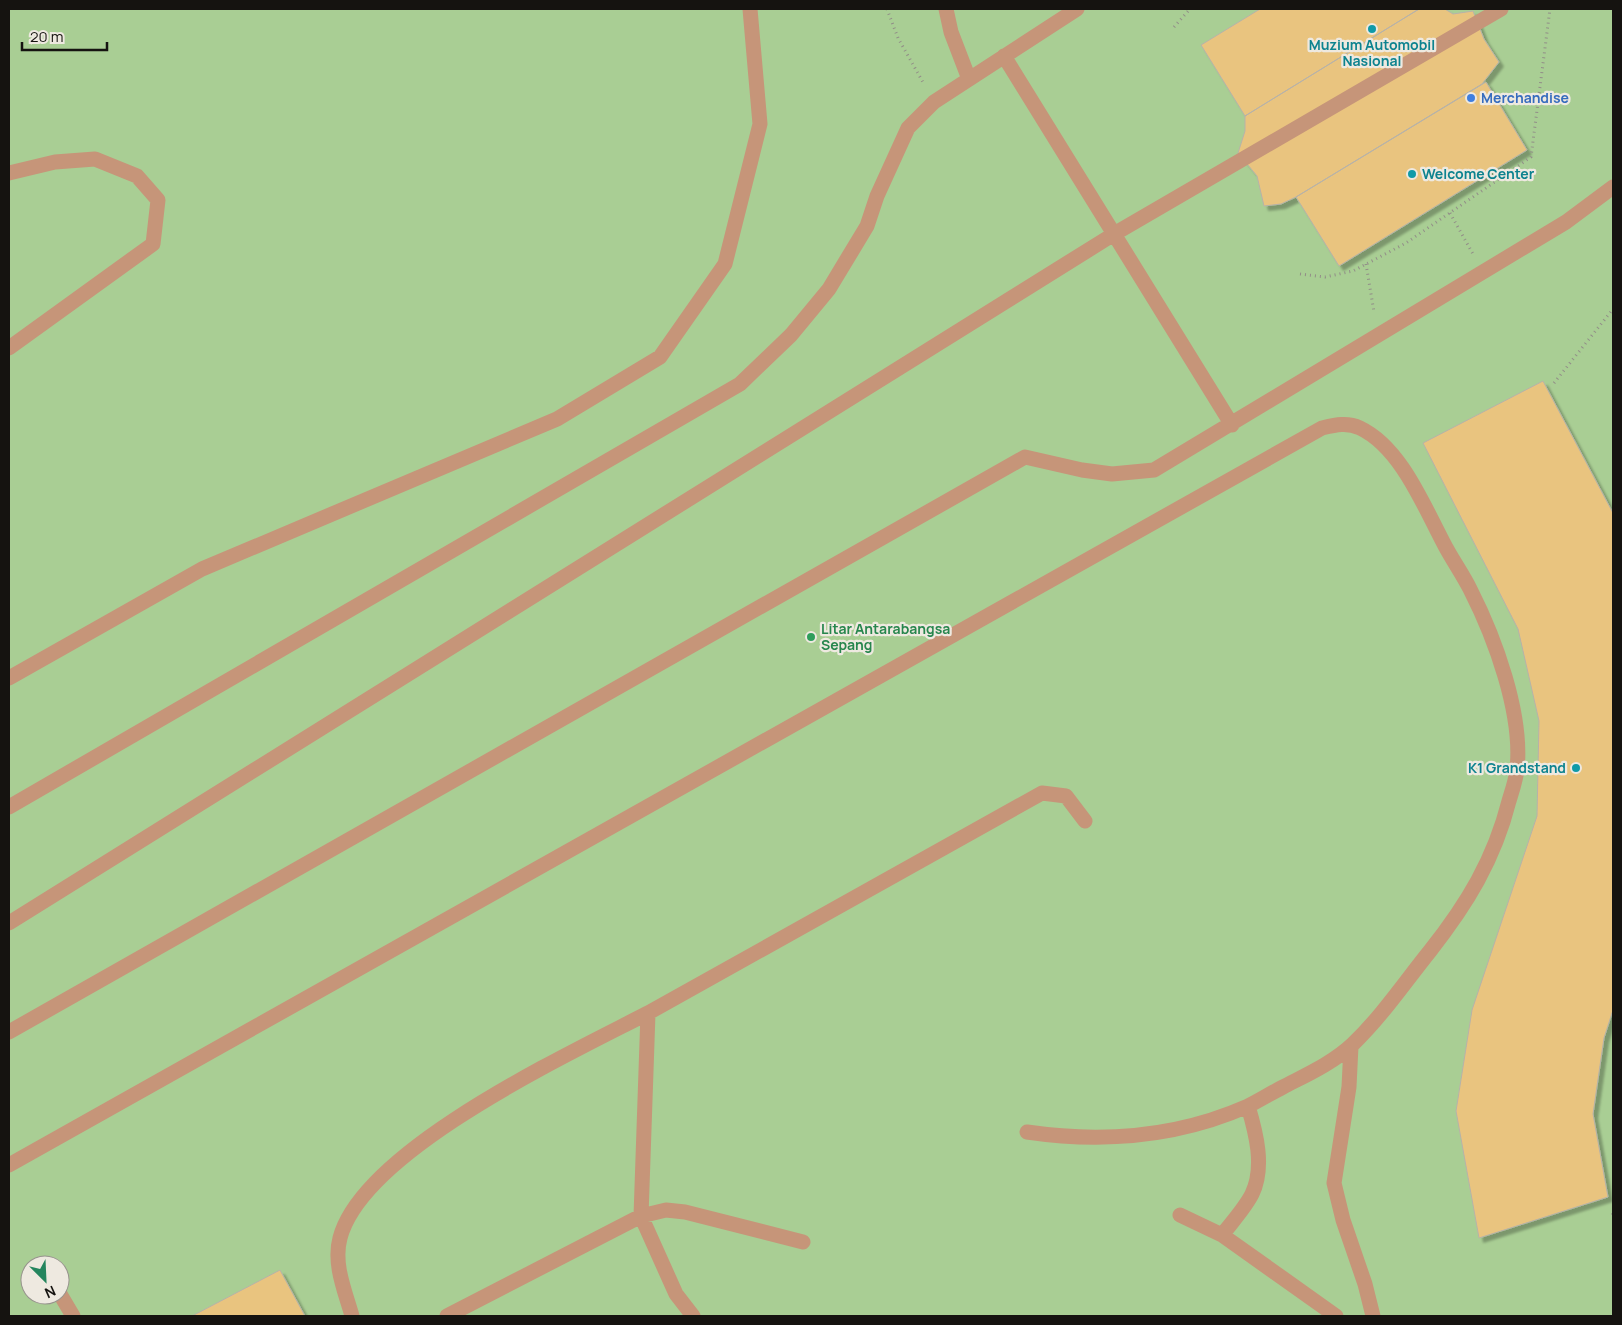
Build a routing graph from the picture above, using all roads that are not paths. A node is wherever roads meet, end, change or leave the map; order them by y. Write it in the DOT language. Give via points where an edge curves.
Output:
graph roads {
  1 [pos="750,9"];
  2 [pos="946,9"];
  3 [pos="1077,9"];
  4 [pos="1501,9"];
  5 [pos="1004,56"];
  6 [pos="970,79"];
  7 [pos="9,173"];
  8 [pos="1613,187"];
  9 [pos="1114,234"];
  10 [pos="9,348"];
  11 [pos="1232,425"];
  12 [pos="9,678"];
  13 [pos="9,807"];
  14 [pos="1085,821"];
  15 [pos="9,923"];
  16 [pos="648,1013"];
  17 [pos="9,1032"];
  18 [pos="1351,1046"];
  19 [pos="1248,1106"];
  20 [pos="1027,1132"];
  21 [pos="9,1165"];
  22 [pos="1180,1215"];
  23 [pos="641,1216"];
  24 [pos="1222,1235"];
  25 [pos="803,1242"];
  26 [pos="66,1305"];
  27 [pos="73,1316"];
  28 [pos="352,1316"];
  29 [pos="447,1316"];
  30 [pos="693,1316"];
  31 [pos="1336,1316"];
  32 [pos="1373,1316"];
  1 -- 12 [label="street" via="760,124 725,264 660,356 557,419 202,569"];
  2 -- 6 [label="street" via="951,32"];
  3 -- 5 [label="street"];
  4 -- 9 [label="street"];
  5 -- 6 [label="street"];
  5 -- 9 [label="street"];
  6 -- 13 [label="street" via="934,102 908,128 867,226 829,289 791,335 740,384"];
  7 -- 10 [label="street" via="55,162 95,159 137,176 158,200 153,244"];
  8 -- 11 [label="street" via="1566,222"];
  9 -- 11 [label="street"];
  9 -- 15 [label="street"];
  11 -- 17 [label="street" via="1154,470 1112,474 1025,456"];
  14 -- 16 [label="street" via="1066,796 1042,793"];
  16 -- 23 [label="street"];
  16 -- 28 [label="street" via="533,1073 436,1130 356,1204 340,1238 338,1265"];
  18 -- 19 [label="street" via="1312,1072"];
  18 -- 21 [label="street" via="1381,1014 1475,888 1498,840 1517,769 1515,726 1506,680 1470,589 1416,489 1390,452 1359,428 1342,423 1322,428"];
  18 -- 32 [label="street" via="1349,1087 1334,1183 1342,1220"];
  19 -- 20 [label="street" via="1164,1133 1128,1137 1060,1137"];
  19 -- 24 [label="street" via="1255,1130 1258,1172 1252,1194"];
  22 -- 24 [label="street"];
  23 -- 25 [label="street" via="666,1210 685,1212"];
  23 -- 29 [label="street"];
  23 -- 30 [label="street" via="676,1294"];
  24 -- 31 [label="street"];
  26 -- 27 [label="street"];
}
